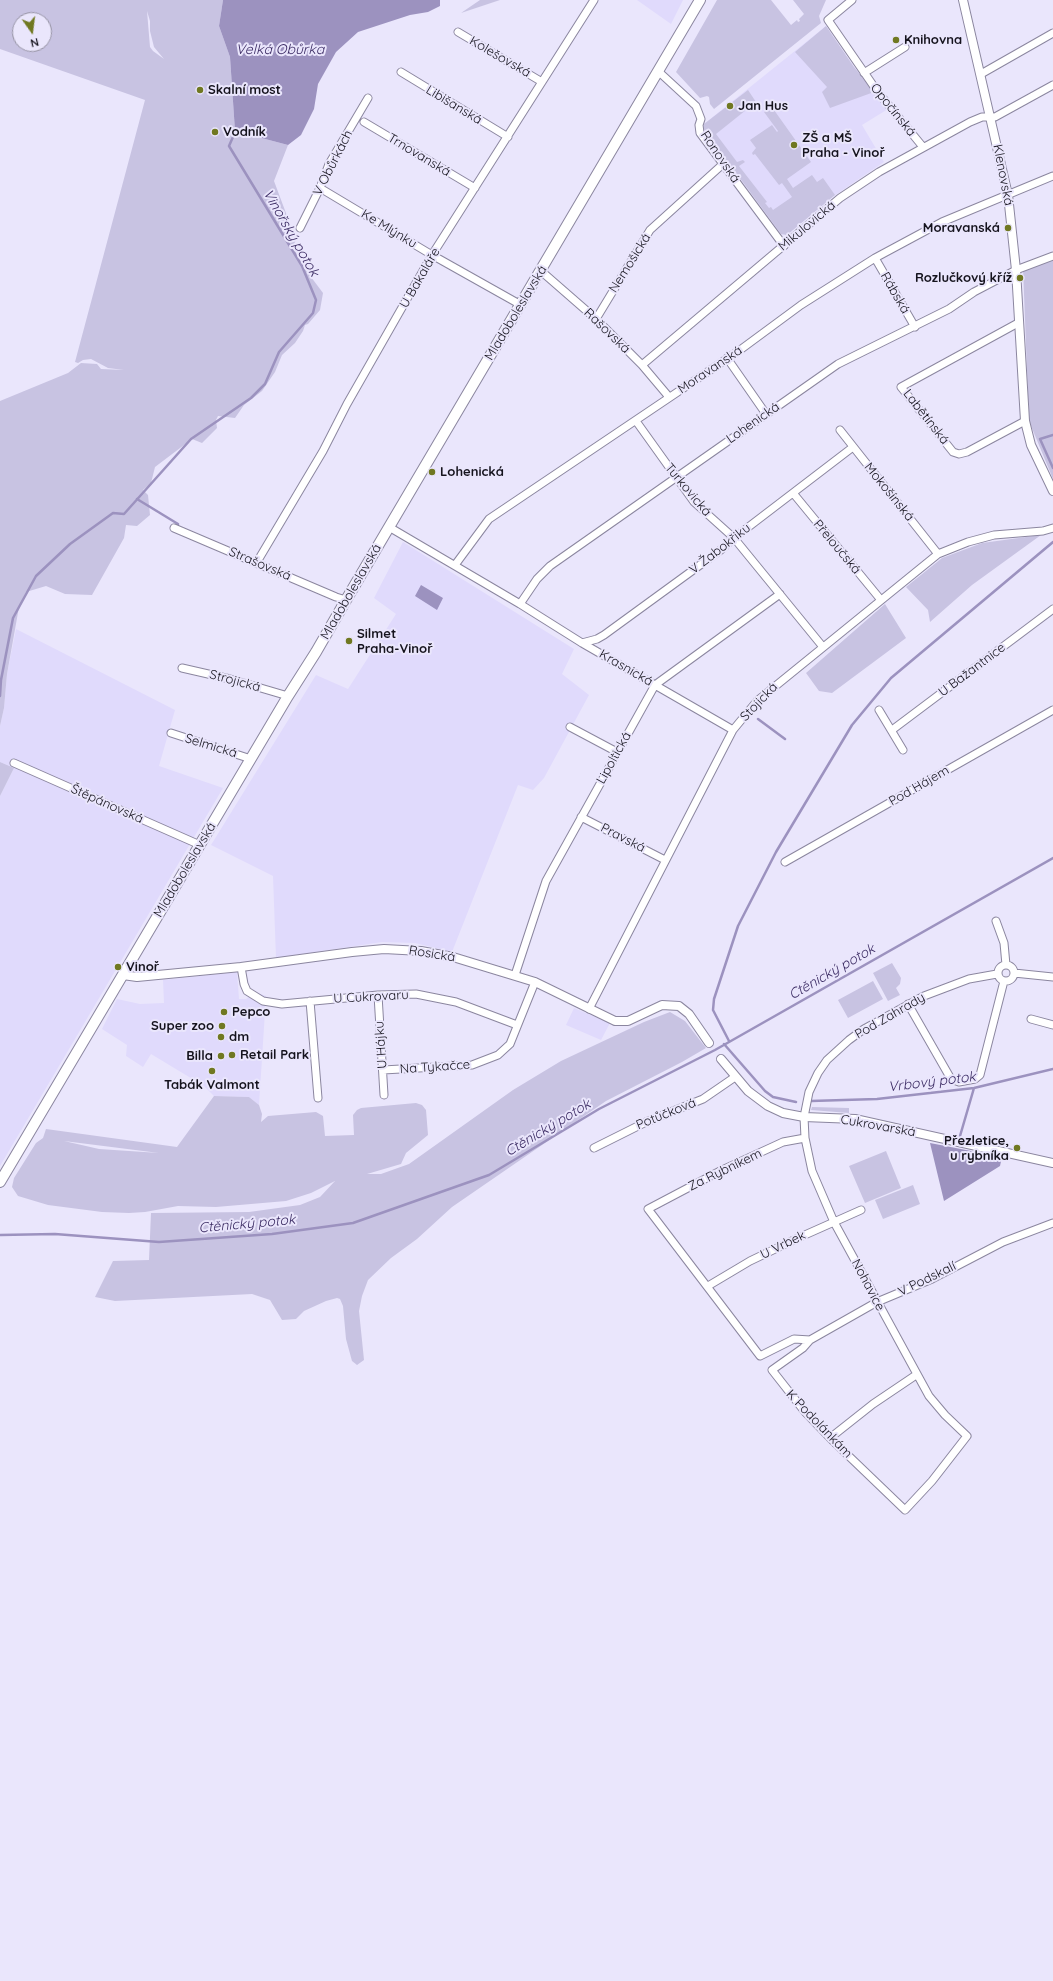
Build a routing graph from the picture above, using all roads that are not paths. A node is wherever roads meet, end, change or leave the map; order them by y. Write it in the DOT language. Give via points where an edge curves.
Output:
graph roads {
  1 [pos="594,0"];
  2 [pos="700,0"];
  3 [pos="852,0"];
  4 [pos="963,0"];
  5 [pos="458,32"];
  6 [pos="1053,33"];
  7 [pos="905,47"];
  8 [pos="658,71"];
  9 [pos="401,72"];
  10 [pos="864,73"];
  11 [pos="981,74"];
  12 [pos="542,82"];
  13 [pos="1053,85"];
  14 [pos="368,98"];
  15 [pos="991,118"];
  16 [pos="364,122"];
  17 [pos="508,137"];
  18 [pos="923,147"];
  19 [pos="723,164"];
  20 [pos="1053,176"];
  21 [pos="320,188"];
  22 [pos="474,188"];
  23 [pos="1008,195"];
  24 [pos="300,228"];
  25 [pos="784,246"];
  26 [pos="432,255"];
  27 [pos="1053,256"];
  28 [pos="875,258"];
  29 [pos="1016,270"];
  30 [pos="541,271"];
  31 [pos="521,305"];
  32 [pos="596,319"];
  33 [pos="1018,323"];
  34 [pos="914,327"];
  35 [pos="727,358"];
  36 [pos="642,365"];
  37 [pos="669,397"];
  38 [pos="766,414"];
  39 [pos="636,421"];
  40 [pos="1025,421"];
  41 [pos="840,430"];
  42 [pos="853,447"];
  43 [pos="676,478"];
  44 [pos="1053,491"];
  45 [pos="793,493"];
  46 [pos="389,527"];
  47 [pos="174,528"];
  48 [pos="1053,528"];
  49 [pos="734,538"];
  50 [pos="938,554"];
  51 [pos="257,562"];
  52 [pos="455,565"];
  53 [pos="780,594"];
  54 [pos="346,600"];
  55 [pos="881,600"];
  56 [pos="520,604"];
  57 [pos="1053,609"];
  58 [pos="582,643"];
  59 [pos="823,647"];
  60 [pos="182,668"];
  61 [pos="655,684"];
  62 [pos="288,696"];
  63 [pos="879,710"];
  64 [pos="1053,710"];
  65 [pos="570,727"];
  66 [pos="733,730"];
  67 [pos="892,730"];
  68 [pos="171,733"];
  69 [pos="903,750"];
  70 [pos="617,752"];
  71 [pos="251,759"];
  72 [pos="14,763"];
  73 [pos="581,817"];
  74 [pos="200,845"];
  75 [pos="665,860"];
  76 [pos="785,862"];
  77 [pos="996,921"];
  78 [pos="1006,965"];
  79 [pos="241,967"];
  80 [pos="1014,973"];
  81 [pos="997,974"];
  82 [pos="123,975"];
  83 [pos="515,975"];
  84 [pos="1053,977"];
  85 [pos="1004,981"];
  86 [pos="535,982"];
  87 [pos="378,995"];
  88 [pos="310,1001"];
  89 [pos="908,1004"];
  90 [pos="589,1008"];
  91 [pos="1031,1020"];
  92 [pos="1053,1025"];
  93 [pos="517,1026"];
  94 [pos="709,1042"];
  95 [pos="721,1059"];
  96 [pos="383,1070"];
  97 [pos="735,1077"];
  98 [pos="384,1095"];
  99 [pos="318,1098"];
  100 [pos="804,1117"];
  101 [pos="805,1138"];
  102 [pos="594,1148"];
  103 [pos="1053,1163"];
  104 [pos="0,1182"];
  105 [pos="861,1210"];
  106 [pos="834,1222"];
  107 [pos="1053,1223"];
  108 [pos="708,1286"];
  109 [pos="877,1302"];
  110 [pos="810,1340"];
  111 [pos="916,1375"];
  112 [pos="830,1438"];
  113 [pos="905,1510"];
  1 -- 12 [label="street, U Bakaláře"];
  2 -- 8 [label="main road, Mladoboleslavská"];
  3 -- 10 [label="street, Opočínská" via="828,20"];
  4 -- 11 [label="street, Klenovská"];
  5 -- 12 [label="street, Kolešovská"];
  6 -- 11 [label="street"];
  7 -- 10 [label="street, Opočínská"];
  8 -- 19 [label="street, Ronovská" via="693,102 701,119 700,133"];
  8 -- 30 [label="main road, Mladoboleslavská"];
  9 -- 17 [label="street, Libišanská"];
  10 -- 18 [label="street, Opočínská"];
  11 -- 15 [label="street, Klenovská"];
  12 -- 17 [label="street, U Bakaláře"];
  13 -- 15 [label="street, Mikulovická"];
  14 -- 21 [label="street, V Obůrkách" via="329,164"];
  15 -- 18 [label="street, Mikulovická" via="975,119"];
  15 -- 23 [label="street, Klenovská"];
  16 -- 22 [label="street, Trnovanská"];
  17 -- 22 [label="street, U Bakaláře"];
  18 -- 25 [label="street, Mikulovická" via="840,198"];
  19 -- 25 [label="street, Ronovská"];
  19 -- 32 [label="street, Nemošická" via="650,230"];
  20 -- 23 [label="street, Moravanská"];
  21 -- 24 [label="street, V Obůrkách"];
  21 -- 26 [label="street, Ke Mlýnku"];
  22 -- 26 [label="street, U Bakaláře"];
  23 -- 28 [label="street, Moravanská" via="942,222"];
  23 -- 29 [label="street, Klenovská"];
  25 -- 36 [label="street, Mikulovická"];
  26 -- 31 [label="street, Ke Mlýnku"];
  26 -- 51 [label="street, U Bakaláře" via="323,451"];
  27 -- 29 [label="street, Lohenická"];
  28 -- 34 [label="street, Rábská"];
  28 -- 35 [label="street, Moravanská" via="801,305"];
  29 -- 33 [label="street, Klenovská"];
  29 -- 34 [label="street, Lohenická"];
  30 -- 31 [label="main road, Mladoboleslavská"];
  30 -- 32 [label="street, Rašovská"];
  31 -- 46 [label="main road, Mladoboleslavská"];
  32 -- 36 [label="street, Rašovská"];
  33 -- 40 [label="street, Klenovská"];
  33 -- 40 [label="street, Labětínská" via="901,387 953,452 960,454"];
  34 -- 38 [label="street, Lohenická" via="838,364"];
  35 -- 37 [label="street, Moravanská"];
  35 -- 38 [label="street"];
  36 -- 37 [label="street, Rašovská"];
  37 -- 39 [label="street, Moravanská"];
  38 -- 43 [label="street, Lohenická"];
  39 -- 43 [label="street, Turkovická"];
  39 -- 52 [label="street, Moravanská" via="489,519"];
  40 -- 44 [label="street, Klenovská" via="1031,445"];
  41 -- 42 [label="street, Mokošínská"];
  42 -- 45 [label="street, V Žabokřiku"];
  42 -- 50 [label="street, Mokošínská"];
  43 -- 49 [label="street, Turkovická" via="694,502"];
  43 -- 56 [label="street, Lohenická" via="550,566"];
  45 -- 49 [label="street, V Žabokřiku"];
  45 -- 55 [label="street, Přeloučská"];
  46 -- 52 [label="street"];
  46 -- 54 [label="main road, Mladoboleslavská"];
  47 -- 51 [label="street, Strašovská"];
  48 -- 50 [label="street, Stojická" via="994,535"];
  49 -- 53 [label="street, Turkovická"];
  49 -- 58 [label="street, V Žabokřiku" via="604,635"];
  50 -- 55 [label="street, Stojická"];
  51 -- 54 [label="street, Strašovská"];
  52 -- 56 [label="street"];
  53 -- 59 [label="street, Turkovická"];
  53 -- 61 [label="street, Lipoltická"];
  54 -- 62 [label="main road, Mladoboleslavská"];
  55 -- 59 [label="street, Stojická"];
  56 -- 58 [label="street, Krasnická"];
  57 -- 67 [label="street, U Bažantnice"];
  58 -- 61 [label="street, Krasnická"];
  59 -- 66 [label="street, Stojická" via="776,683"];
  60 -- 62 [label="street, Strojická"];
  61 -- 66 [label="street, Krasnická"];
  61 -- 70 [label="street, Lipoltická"];
  62 -- 71 [label="main road, Mladoboleslavská"];
  63 -- 67 [label="street"];
  64 -- 76 [label="street, Pod Hájem"];
  65 -- 70 [label="street"];
  66 -- 75 [label="street, Stojická"];
  67 -- 69 [label="street"];
  68 -- 71 [label="street, Selmická"];
  70 -- 73 [label="street, Lipoltická"];
  71 -- 74 [label="main road, Mladoboleslavská"];
  72 -- 74 [label="street, Štěpánovská"];
  73 -- 75 [label="street, Pravská"];
  73 -- 83 [label="street, Lipoltická" via="546,881"];
  74 -- 82 [label="main road, Mladoboleslavská"];
  75 -- 90 [label="street, Stojická"];
  77 -- 78 [label="street" via="1004,943"];
  78 -- 80 [label="street" via="1013,968"];
  78 -- 81 [label="street" via="1000,967"];
  79 -- 82 [label="street, Rosická" via="137,977"];
  79 -- 83 [label="street, Rosická" via="352,952 421,950"];
  79 -- 88 [label="street, U Cukrovaru" via="247,991 263,1001 282,1004"];
  80 -- 84 [label="street"];
  80 -- 85 [label="street" via="1011,980"];
  81 -- 85 [label="street" via="1000,980"];
  81 -- 89 [label="street, Pod Zahrady" via="962,981"];
  82 -- 104 [label="main road, Mladoboleslavská"];
  83 -- 86 [label="street, Rosická"];
  85 -- 89 [label="street" via="980,1076 977,1078 959,1082 951,1080"];
  86 -- 90 [label="street, Rosická"];
  86 -- 93 [label="street, Na Tykačce"];
  87 -- 88 [label="street, U Cukrovaru"];
  87 -- 93 [label="street, U Cukrovaru" via="416,994 456,1002"];
  87 -- 96 [label="street, U Hájku"];
  88 -- 99 [label="street"];
  89 -- 100 [label="street, Pod Zahrady" via="864,1028 827,1060 812,1084"];
  90 -- 94 [label="street, Rosická" via="615,1021 621,1021 655,1008 675,1005 689,1014"];
  91 -- 92 [label="street"];
  93 -- 96 [label="street, Na Tykačce" via="510,1044 503,1051 472,1065"];
  95 -- 97 [label="street, Cukrovarská"];
  96 -- 98 [label="street, U Hájku"];
  97 -- 100 [label="street, Cukrovarská" via="768,1106 783,1113"];
  97 -- 102 [label="street, Potůčková" via="703,1099 646,1122"];
  100 -- 101 [label="street, Nohavice"];
  100 -- 103 [label="street, Cukrovarská" via="855,1119"];
  101 -- 106 [label="street, Nohavice" via="812,1172"];
  101 -- 108 [label="street, Za Rybníkem" via="783,1142 722,1170 648,1209"];
  105 -- 106 [label="street, U Vrbek"];
  106 -- 108 [label="street, U Vrbek" via="750,1261"];
  106 -- 109 [label="street, Nohavice"];
  107 -- 109 [label="street, V Podskalí" via="1003,1242 932,1279"];
  108 -- 110 [label="street, V Podskalí" via="760,1356 794,1339"];
  109 -- 110 [label="street, V Podskalí"];
  109 -- 111 [label="street, Nohavice"];
  110 -- 112 [label="street, K Podolánkám" via="772,1370 787,1392"];
  111 -- 112 [label="street" via="872,1404"];
  111 -- 113 [label="street, Nohavice" via="929,1396 967,1436 932,1481"];
  112 -- 113 [label="street, K Podolánkám"];
}
